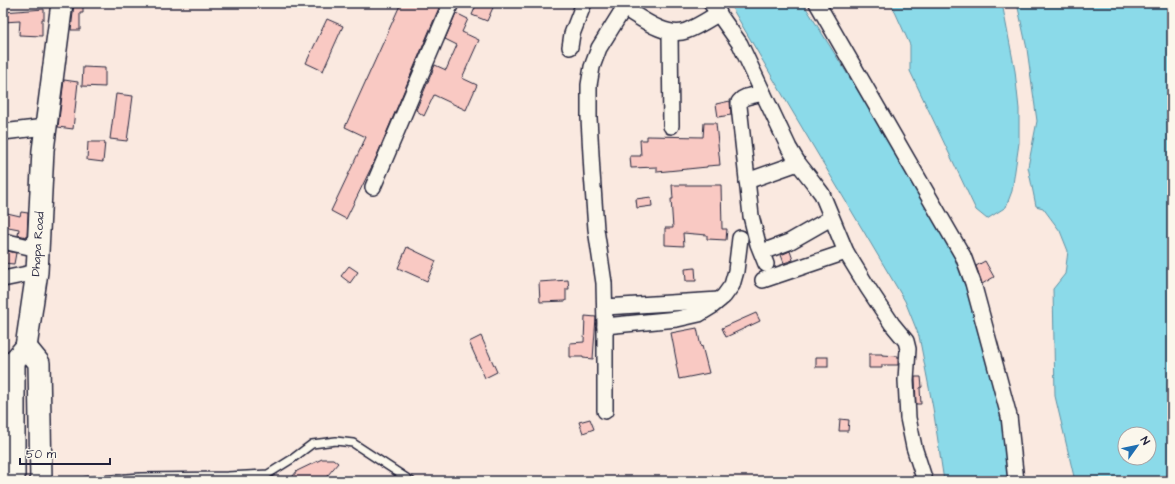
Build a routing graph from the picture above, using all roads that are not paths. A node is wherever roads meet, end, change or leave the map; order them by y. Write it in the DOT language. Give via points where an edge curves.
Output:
graph roads {
  1 [pos="62,3"];
  2 [pos="451,3"];
  3 [pos="584,3"];
  4 [pos="817,3"];
  5 [pos="626,6"];
  6 [pos="715,8"];
  7 [pos="670,33"];
  8 [pos="570,47"];
  9 [pos="763,93"];
  10 [pos="671,126"];
  11 [pos="45,127"];
  12 [pos="3,132"];
  13 [pos="798,163"];
  14 [pos="747,181"];
  15 [pos="373,187"];
  16 [pos="831,218"];
  17 [pos="740,238"];
  18 [pos="3,241"];
  19 [pos="38,249"];
  20 [pos="846,252"];
  21 [pos="37,272"];
  22 [pos="3,279"];
  23 [pos="762,280"];
  24 [pos="720,300"];
  25 [pos="604,307"];
  26 [pos="605,326"];
  27 [pos="26,347"];
  28 [pos="605,411"];
  29 [pos="14,481"];
  30 [pos="41,481"];
  31 [pos="86,481"];
  32 [pos="412,481"];
  33 [pos="925,481"];
  34 [pos="1016,481"];
  1 -- 11 [label="street, Dhapa Road"];
  2 -- 15 [label="street"];
  3 -- 8 [label="street" via="572,34"];
  4 -- 34 [label="street" via="963,256 1009,416"];
  5 -- 7 [label="street"];
  5 -- 25 [label="street" via="599,48 589,85 592,173 596,229 604,283"];
  6 -- 7 [label="street" via="686,31"];
  6 -- 9 [label="street" via="740,44"];
  7 -- 10 [label="street"];
  9 -- 13 [label="street"];
  9 -- 14 [label="street" via="739,102"];
  11 -- 12 [label="street"];
  11 -- 19 [label="street, Dhapa Road"];
  13 -- 14 [label="street"];
  13 -- 16 [label="street" via="822,194"];
  14 -- 16 [label="street" via="751,216 764,258"];
  16 -- 20 [label="street"];
  17 -- 24 [label="street" via="732,285"];
  18 -- 19 [label="street"];
  19 -- 21 [label="street, Dhapa Road"];
  20 -- 23 [label="street"];
  20 -- 33 [label="street" via="892,324 906,341 908,418"];
  21 -- 22 [label="street"];
  21 -- 27 [label="street, Dhapa Road"];
  24 -- 25 [label="street"];
  24 -- 26 [label="street" via="699,314 677,319"];
  25 -- 26 [label="street"];
  26 -- 28 [label="street"];
  27 -- 29 [label="street, Dhapa Road" via="14,361"];
  27 -- 30 [label="street" via="39,363"];
  31 -- 32 [label="lane" via="268,474 312,444 336,441 353,443"];
}
